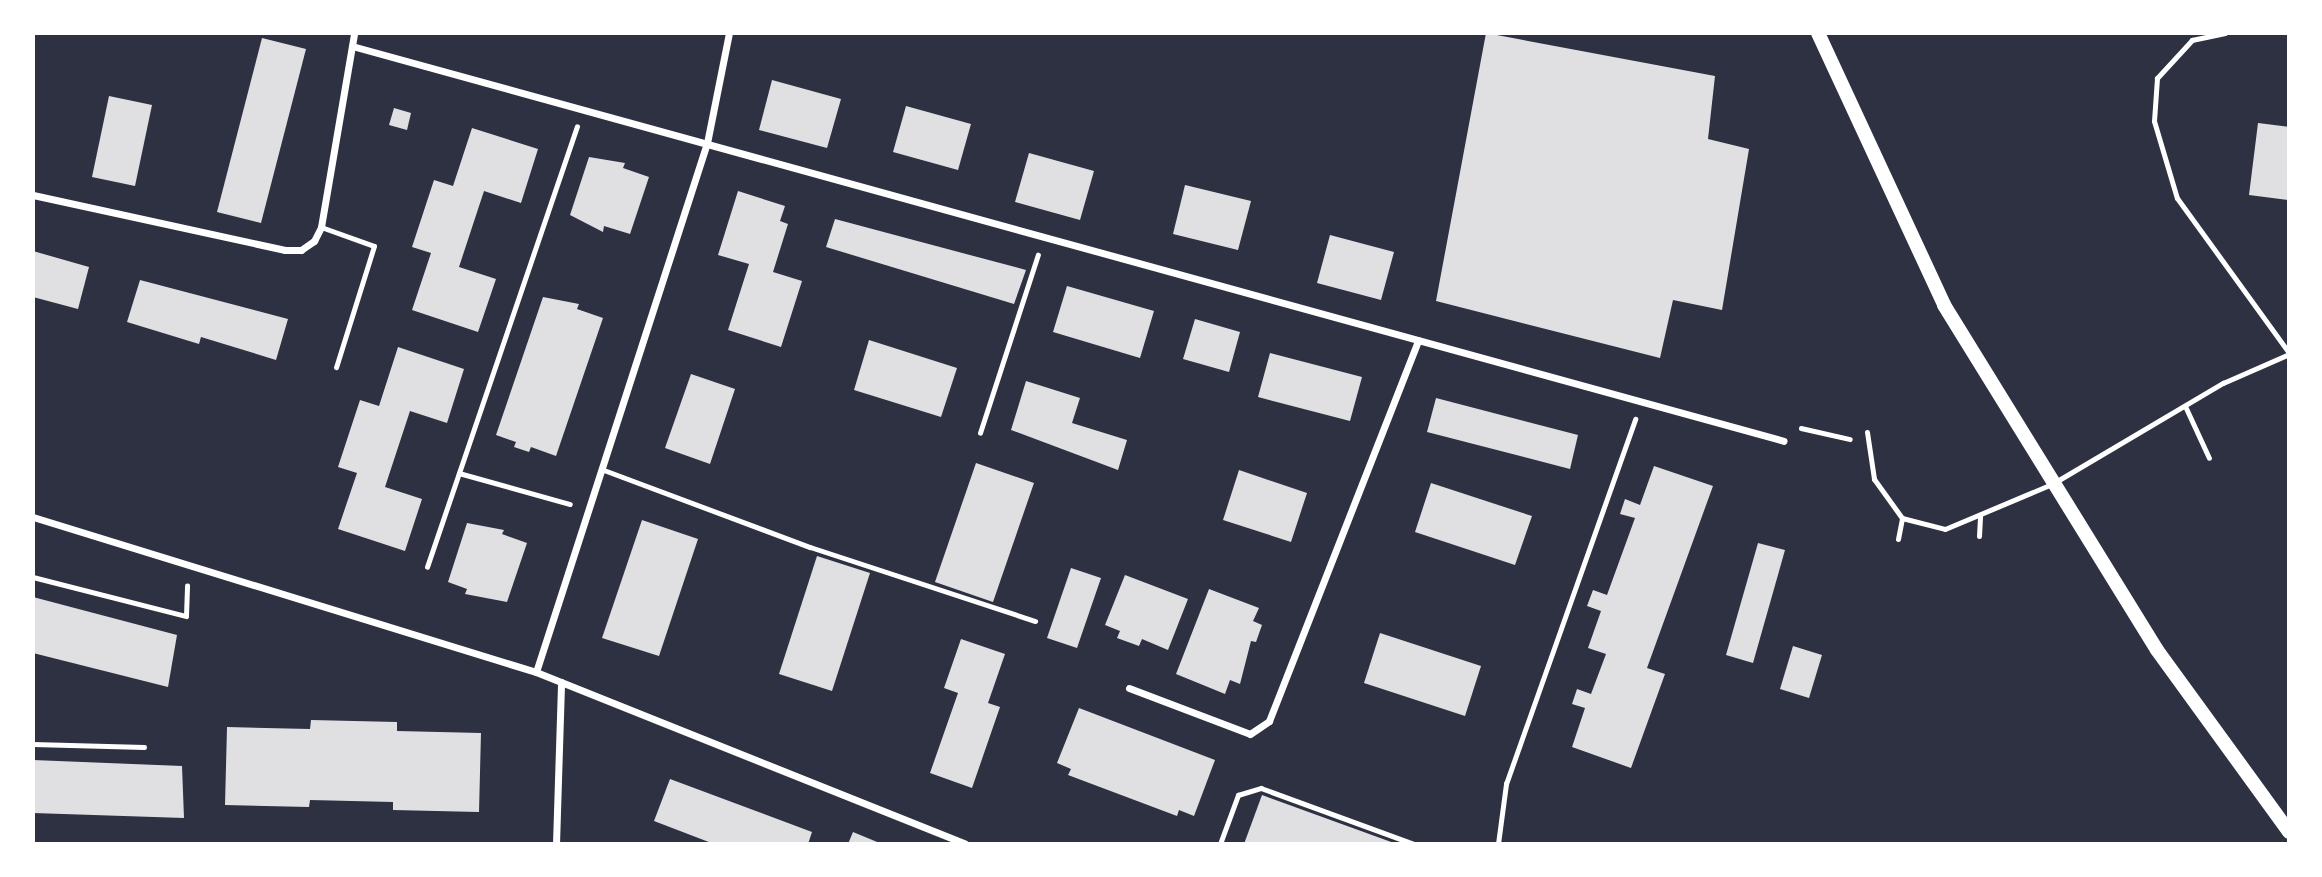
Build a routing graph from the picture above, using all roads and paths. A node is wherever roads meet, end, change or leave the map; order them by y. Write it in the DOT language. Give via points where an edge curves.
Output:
graph roads {
  1 [pos="354,33"];
  2 [pos="729,33"];
  3 [pos="1818,33"];
  4 [pos="2225,33"];
  5 [pos="352,46"];
  6 [pos="583,110"];
  7 [pos="707,144"];
  8 [pos="33,195"];
  9 [pos="321,227"];
  10 [pos="1044,237"];
  11 [pos="1418,340"];
  12 [pos="2289,354"];
  13 [pos="336,368"];
  14 [pos="1641,402"];
  15 [pos="2185,406"];
  16 [pos="1867,432"];
  17 [pos="980,433"];
  18 [pos="1763,436"];
  19 [pos="1784,442"];
  20 [pos="1869,444"];
  21 [pos="2209,458"];
  22 [pos="601,469"];
  23 [pos="459,473"];
  24 [pos="2052,484"];
  25 [pos="588,509"];
  26 [pos="1980,515"];
  27 [pos="33,517"];
  28 [pos="1902,518"];
  29 [pos="1979,536"];
  30 [pos="1898,539"];
  31 [pos="187,565"];
  32 [pos="427,567"];
  33 [pos="33,577"];
  34 [pos="1035,621"];
  35 [pos="536,672"];
  36 [pos="561,682"];
  37 [pos="1129,688"];
  38 [pos="33,744"];
  39 [pos="144,747"];
  40 [pos="2289,832"];
  41 [pos="556,844"];
  42 [pos="965,844"];
  43 [pos="1220,844"];
  44 [pos="1414,844"];
  45 [pos="1498,844"];
  1 -- 5 [label="street"];
  2 -- 7 [label="street"];
  3 -- 24 [label="main road" via="1944,305"];
  4 -- 12 [label="lane" via="2192,40 2157,78 2154,121 2177,198"];
  5 -- 6 [label="street"];
  5 -- 9 [label="street"];
  6 -- 7 [label="street"];
  6 -- 23 [label="path"];
  7 -- 10 [label="street"];
  7 -- 22 [label="street"];
  8 -- 9 [label="street" via="285,250 308,246"];
  9 -- 13 [label="lane" via="374,246"];
  10 -- 11 [label="street"];
  10 -- 17 [label="path"];
  11 -- 14 [label="street"];
  11 -- 37 [label="street" via="1269,721 1250,734"];
  12 -- 15 [label="lane" via="2223,383"];
  14 -- 18 [label="street"];
  14 -- 45 [label="path" via="1506,783"];
  15 -- 21 [label="lane"];
  15 -- 24 [label="lane"];
  16 -- 20 [label="lane"];
  18 -- 19 [label="street"];
  18 -- 20 [label="path" via="1780,423"];
  20 -- 28 [label="lane" via="1874,479"];
  22 -- 25 [label="street"];
  22 -- 34 [label="lane" via="810,547"];
  23 -- 25 [label="path"];
  23 -- 32 [label="path"];
  24 -- 26 [label="lane"];
  24 -- 40 [label="main road" via="2157,650"];
  25 -- 35 [label="street"];
  26 -- 28 [label="lane" via="1945,529"];
  26 -- 29 [label="lane"];
  27 -- 31 [label="street"];
  28 -- 30 [label="lane"];
  31 -- 33 [label="path" via="186,616"];
  31 -- 35 [label="street"];
  35 -- 36 [label="street"];
  36 -- 41 [label="street"];
  36 -- 42 [label="street"];
  38 -- 39 [label="path"];
  43 -- 44 [label="path" via="1238,795 1261,788"];
}
